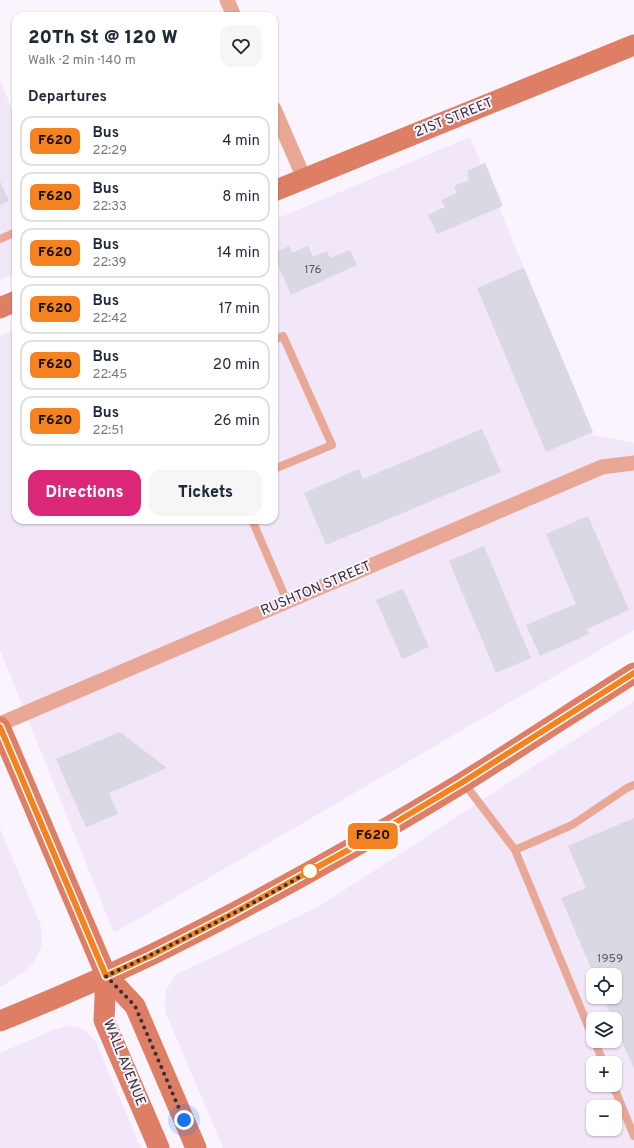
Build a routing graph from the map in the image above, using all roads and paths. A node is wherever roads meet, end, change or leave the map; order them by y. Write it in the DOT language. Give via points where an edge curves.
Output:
graph roads {
  1 [pos="227,0"];
  2 [pos="232,12"];
  3 [pos="634,45"];
  4 [pos="278,118"];
  5 [pos="304,178"];
  6 [pos="278,189"];
  7 [pos="12,234"];
  8 [pos="0,239"];
  9 [pos="12,303"];
  10 [pos="0,308"];
  11 [pos="278,338"];
  12 [pos="634,463"];
  13 [pos="278,467"];
  14 [pos="254,524"];
  15 [pos="287,601"];
  16 [pos="634,673"];
  17 [pos="0,724"];
  18 [pos="0,727"];
  19 [pos="463,782"];
  20 [pos="634,785"];
  21 [pos="514,850"];
  22 [pos="106,976"];
  23 [pos="0,1021"];
  24 [pos="586,1021"];
  25 [pos="616,1092"];
  26 [pos="634,1136"];
  27 [pos="159,1148"];
  28 [pos="196,1148"];
  1 -- 2 [label="street"];
  3 -- 5 [label="main road, 21ST STREET"];
  4 -- 5 [label="street"];
  5 -- 6 [label="main road, 21ST STREET"];
  7 -- 8 [label="lane"];
  9 -- 10 [label="main road"];
  11 -- 13 [label="lane" via="283,336 332,445"];
  12 -- 15 [label="street, RUSHTON STREET" via="602,468"];
  14 -- 15 [label="lane"];
  15 -- 17 [label="street, RUSHTON STREET"];
  16 -- 19 [label="main road"];
  18 -- 22 [label="main road, WALL AVENUE"];
  19 -- 21 [label="lane"];
  19 -- 22 [label="main road" via="361,843 259,899"];
  20 -- 21 [label="lane" via="572,825"];
  21 -- 24 [label="lane"];
  22 -- 23 [label="main road"];
  22 -- 27 [label="main road, WALL AVENUE" via="104,1020"];
  22 -- 28 [label="main road, WALL AVENUE" via="135,1006"];
  25 -- 26 [label="lane"];
}
